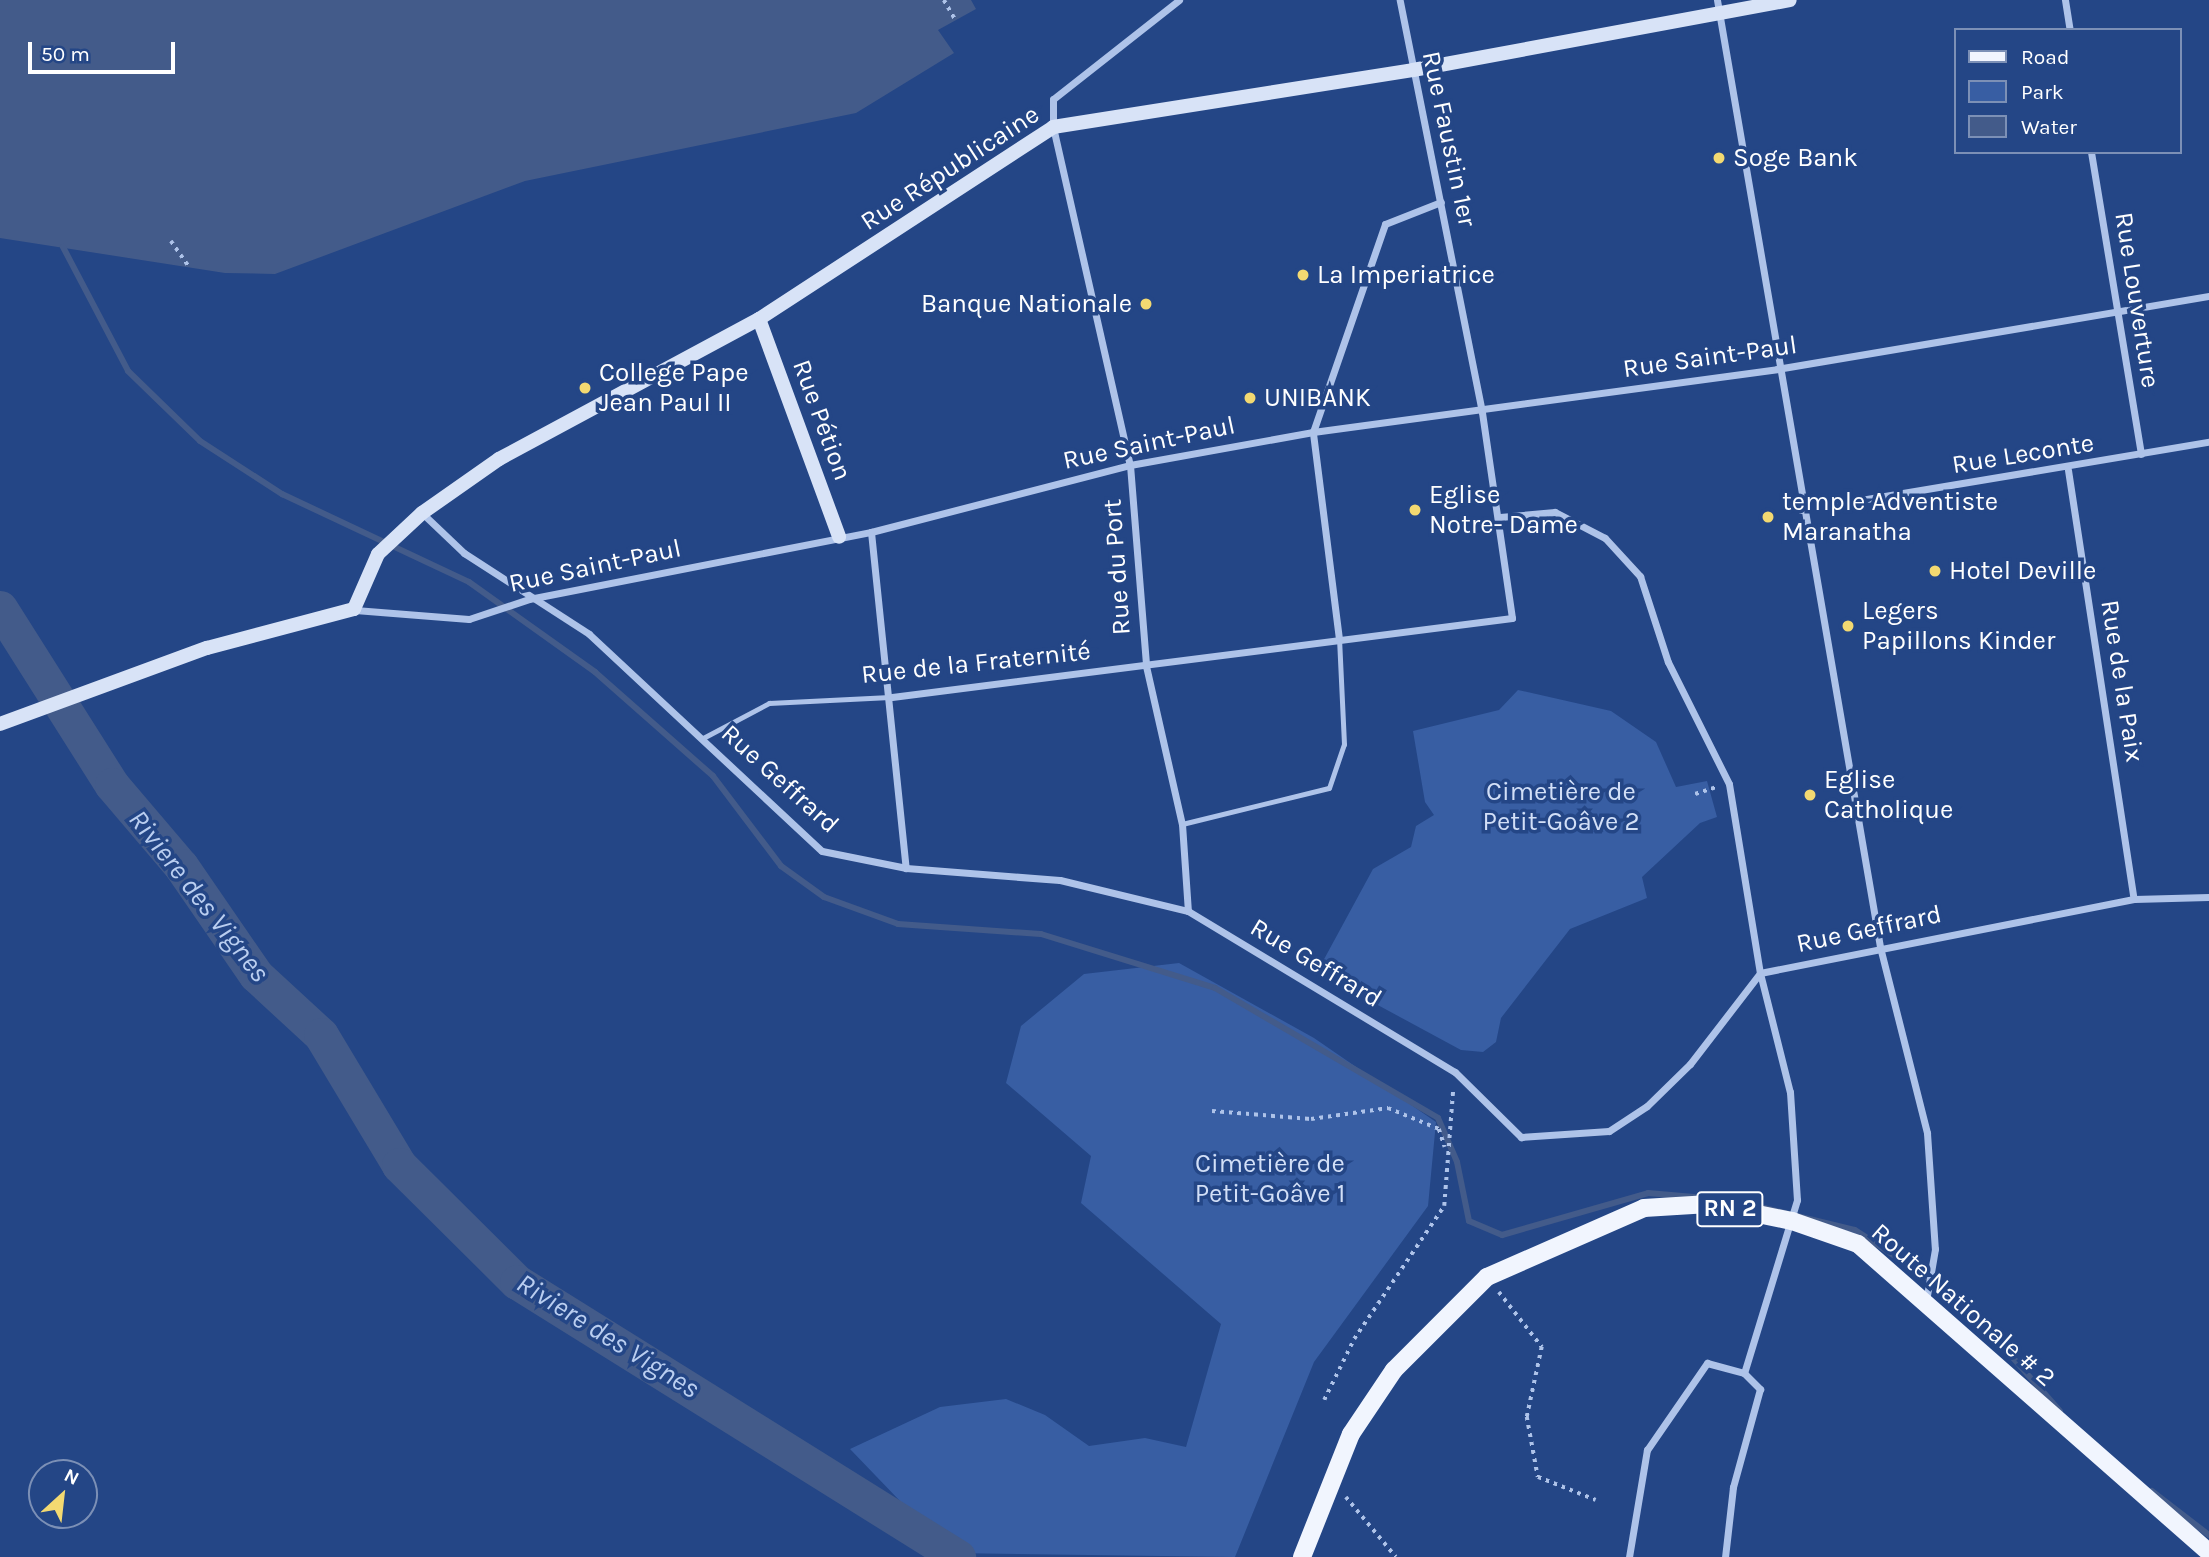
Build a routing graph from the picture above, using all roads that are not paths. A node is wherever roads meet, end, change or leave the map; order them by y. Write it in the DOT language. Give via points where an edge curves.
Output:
graph roads {
  1 [pos="1179,0"];
  2 [pos="1400,0"];
  3 [pos="1790,0"];
  4 [pos="2065,0"];
  5 [pos="1718,7"];
  6 [pos="2070,28"];
  7 [pos="1413,70"];
  8 [pos="1053,127"];
  9 [pos="2091,154"];
  10 [pos="1441,202"];
  11 [pos="2209,296"];
  12 [pos="2119,314"];
  13 [pos="759,320"];
  14 [pos="1777,369"];
  15 [pos="1482,412"];
  16 [pos="1313,432"];
  17 [pos="2209,442"];
  18 [pos="2141,454"];
  19 [pos="1130,465"];
  20 [pos="2068,470"];
  21 [pos="1801,510"];
  22 [pos="1500,517"];
  23 [pos="418,519"];
  24 [pos="871,532"];
  25 [pos="839,537"];
  26 [pos="529,599"];
  27 [pos="354,609"];
  28 [pos="1512,618"];
  29 [pos="1339,639"];
  30 [pos="1146,666"];
  31 [pos="892,697"];
  32 [pos="0,724"];
  33 [pos="704,738"];
  34 [pos="1182,824"];
  35 [pos="906,868"];
  36 [pos="2209,897"];
  37 [pos="2134,899"];
  38 [pos="1188,911"];
  39 [pos="1880,947"];
  40 [pos="1760,973"];
  41 [pos="1792,1221"];
  42 [pos="1925,1307"];
  43 [pos="1744,1373"];
  44 [pos="2209,1552"];
  45 [pos="1301,1557"];
  46 [pos="1629,1557"];
  47 [pos="1725,1557"];
  1 -- 8 [label="street, Rue du Port" via="1053,99"];
  2 -- 7 [label="street, Rue Faustin 1er"];
  3 -- 5 [label="street, Rue Républicaine"];
  4 -- 6 [label="street"];
  5 -- 7 [label="street, Rue Républicaine"];
  5 -- 14 [label="street"];
  7 -- 8 [label="street, Rue Républicaine"];
  7 -- 10 [label="street, Rue Faustin 1er"];
  8 -- 13 [label="street, Rue Républicaine"];
  8 -- 19 [label="street, Rue du Port"];
  9 -- 12 [label="street, Rue Louverture"];
  10 -- 15 [label="street, Rue Faustin 1er"];
  10 -- 16 [label="street" via="1385,224"];
  11 -- 12 [label="street, Rue Saint-Paul"];
  12 -- 14 [label="street, Rue Saint-Paul"];
  12 -- 18 [label="street, Rue Louverture"];
  13 -- 23 [label="street, Rue Républicaine" via="592,405"];
  13 -- 25 [label="street, Rue Pétion"];
  14 -- 15 [label="street, Rue Saint-Paul"];
  14 -- 21 [label="street"];
  15 -- 16 [label="street, Rue Saint-Paul"];
  15 -- 22 [label="street, Rue Faustin 1er"];
  16 -- 19 [label="street, Rue Saint-Paul"];
  16 -- 29 [label="street"];
  17 -- 18 [label="street, Rue Leconte"];
  18 -- 20 [label="street, Rue Leconte"];
  19 -- 24 [label="street, Rue Saint-Paul"];
  19 -- 30 [label="street, Rue du Port"];
  20 -- 21 [label="street, Rue Leconte"];
  20 -- 37 [label="street, Rue de la Paix"];
  21 -- 39 [label="street"];
  22 -- 28 [label="street, Rue Faustin 1er"];
  22 -- 40 [label="street" via="1555,512 1605,538 1640,576 1668,662 1730,784"];
  23 -- 26 [label="street, Rue Geffrard"];
  23 -- 27 [label="street, Rue Républicaine" via="378,554"];
  24 -- 25 [label="street, Rue Saint-Paul"];
  24 -- 31 [label="street"];
  25 -- 26 [label="street, Rue Saint-Paul"];
  26 -- 27 [label="street, Rue Saint-Paul" via="469,619"];
  26 -- 33 [label="street, Rue Geffrard" via="589,634"];
  27 -- 32 [label="street" via="207,648 92,695"];
  28 -- 29 [label="street, Rue de la Fraternité"];
  29 -- 30 [label="street, Rue de la Fraternité"];
  29 -- 34 [label="lane" via="1344,744 1329,788"];
  30 -- 31 [label="street, Rue de la Fraternité"];
  30 -- 34 [label="street, Rue du Port"];
  31 -- 33 [label="lane, Rue de la Fraternité" via="769,703"];
  31 -- 35 [label="street"];
  33 -- 35 [label="street, Rue Geffrard" via="822,851"];
  34 -- 38 [label="street, Rue du Port"];
  35 -- 38 [label="street, Rue Geffrard" via="1060,880"];
  36 -- 37 [label="street, Rue Geffrard"];
  37 -- 39 [label="street, Rue Geffrard"];
  38 -- 40 [label="street, Rue Geffrard" via="1455,1072 1521,1137 1609,1131 1690,1064"];
  39 -- 40 [label="street, Rue Geffrard"];
  39 -- 42 [label="street" via="1927,1133 1935,1249"];
  40 -- 41 [label="street" via="1790,1092 1797,1200"];
  41 -- 42 [label="main road, Route Nationale # 2 / RN 2" via="1857,1244"];
  41 -- 43 [label="street"];
  41 -- 45 [label="main road, Route Nationale # 2 / RN 2" via="1709,1205 1643,1208 1487,1277 1394,1370 1351,1434"];
  42 -- 44 [label="main road, Route Nationale # 2 / RN 2"];
  43 -- 46 [label="street" via="1707,1363 1647,1450"];
  43 -- 47 [label="street" via="1760,1389 1733,1486"];
}
